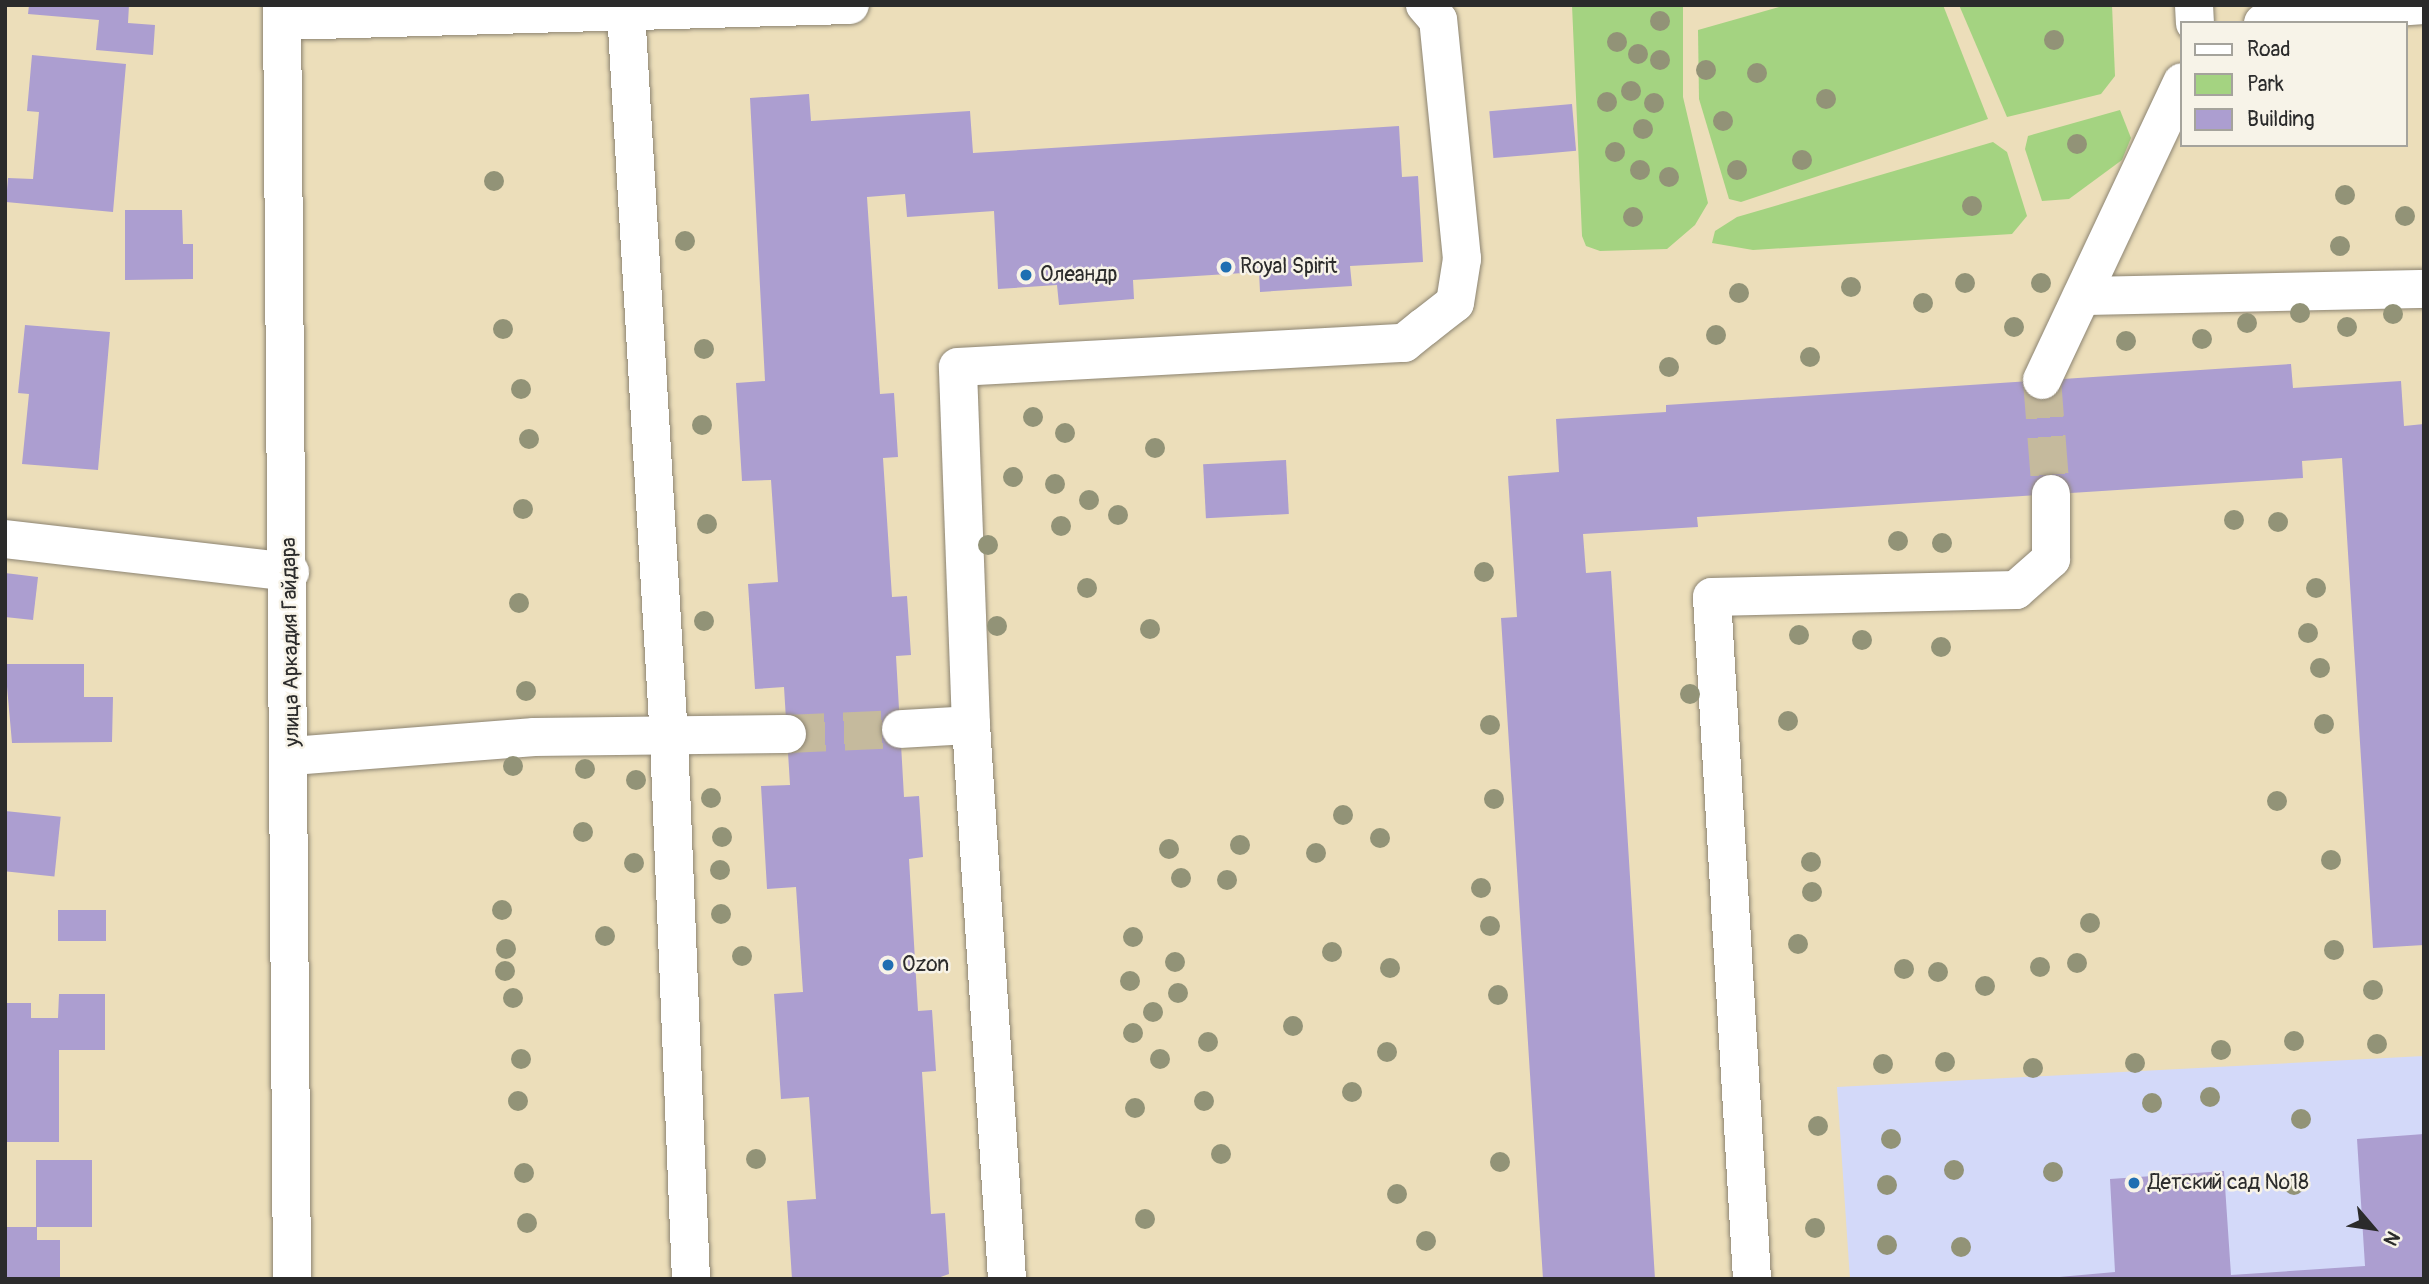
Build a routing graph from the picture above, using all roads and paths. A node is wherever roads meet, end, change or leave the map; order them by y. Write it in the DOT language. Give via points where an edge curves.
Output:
graph roads {
  1 [pos="850,5"];
  2 [pos="1425,5"];
  3 [pos="2424,5"];
  4 [pos="626,11"];
  5 [pos="283,13"];
  6 [pos="2268,21"];
  7 [pos="2180,86"];
  8 [pos="2424,289"];
  9 [pos="2082,296"];
  10 [pos="2042,380"];
  11 [pos="2051,494"];
  12 [pos="5,539"];
  13 [pos="290,572"];
  14 [pos="971,725"];
  15 [pos="901,729"];
  16 [pos="787,734"];
  17 [pos="669,739"];
  18 [pos="292,756"];
  19 [pos="292,1279"];
  20 [pos="691,1279"];
  21 [pos="1007,1279"];
  22 [pos="1752,1279"];
  1 -- 4 [label="main road"];
  2 -- 14 [label="main road" via="1438,20 1462,259 1455,303 1404,343 958,367"];
  3 -- 6 [label="main road" via="2281,15"];
  4 -- 5 [label="main road"];
  4 -- 17 [label="main road"];
  5 -- 13 [label="main road, улица Аркадия Гайдара"];
  7 -- 9 [label="main road"];
  8 -- 9 [label="main road"];
  9 -- 10 [label="main road"];
  11 -- 22 [label="main road" via="2051,559 2016,590 1713,597"];
  12 -- 13 [label="main road"];
  13 -- 18 [label="main road, улица Аркадия Гайдара"];
  14 -- 15 [label="main road"];
  14 -- 21 [label="main road"];
  16 -- 17 [label="main road"];
  17 -- 18 [label="main road" via="534,737"];
  17 -- 20 [label="main road"];
  18 -- 19 [label="main road, улица Аркадия Гайдара"];
}
